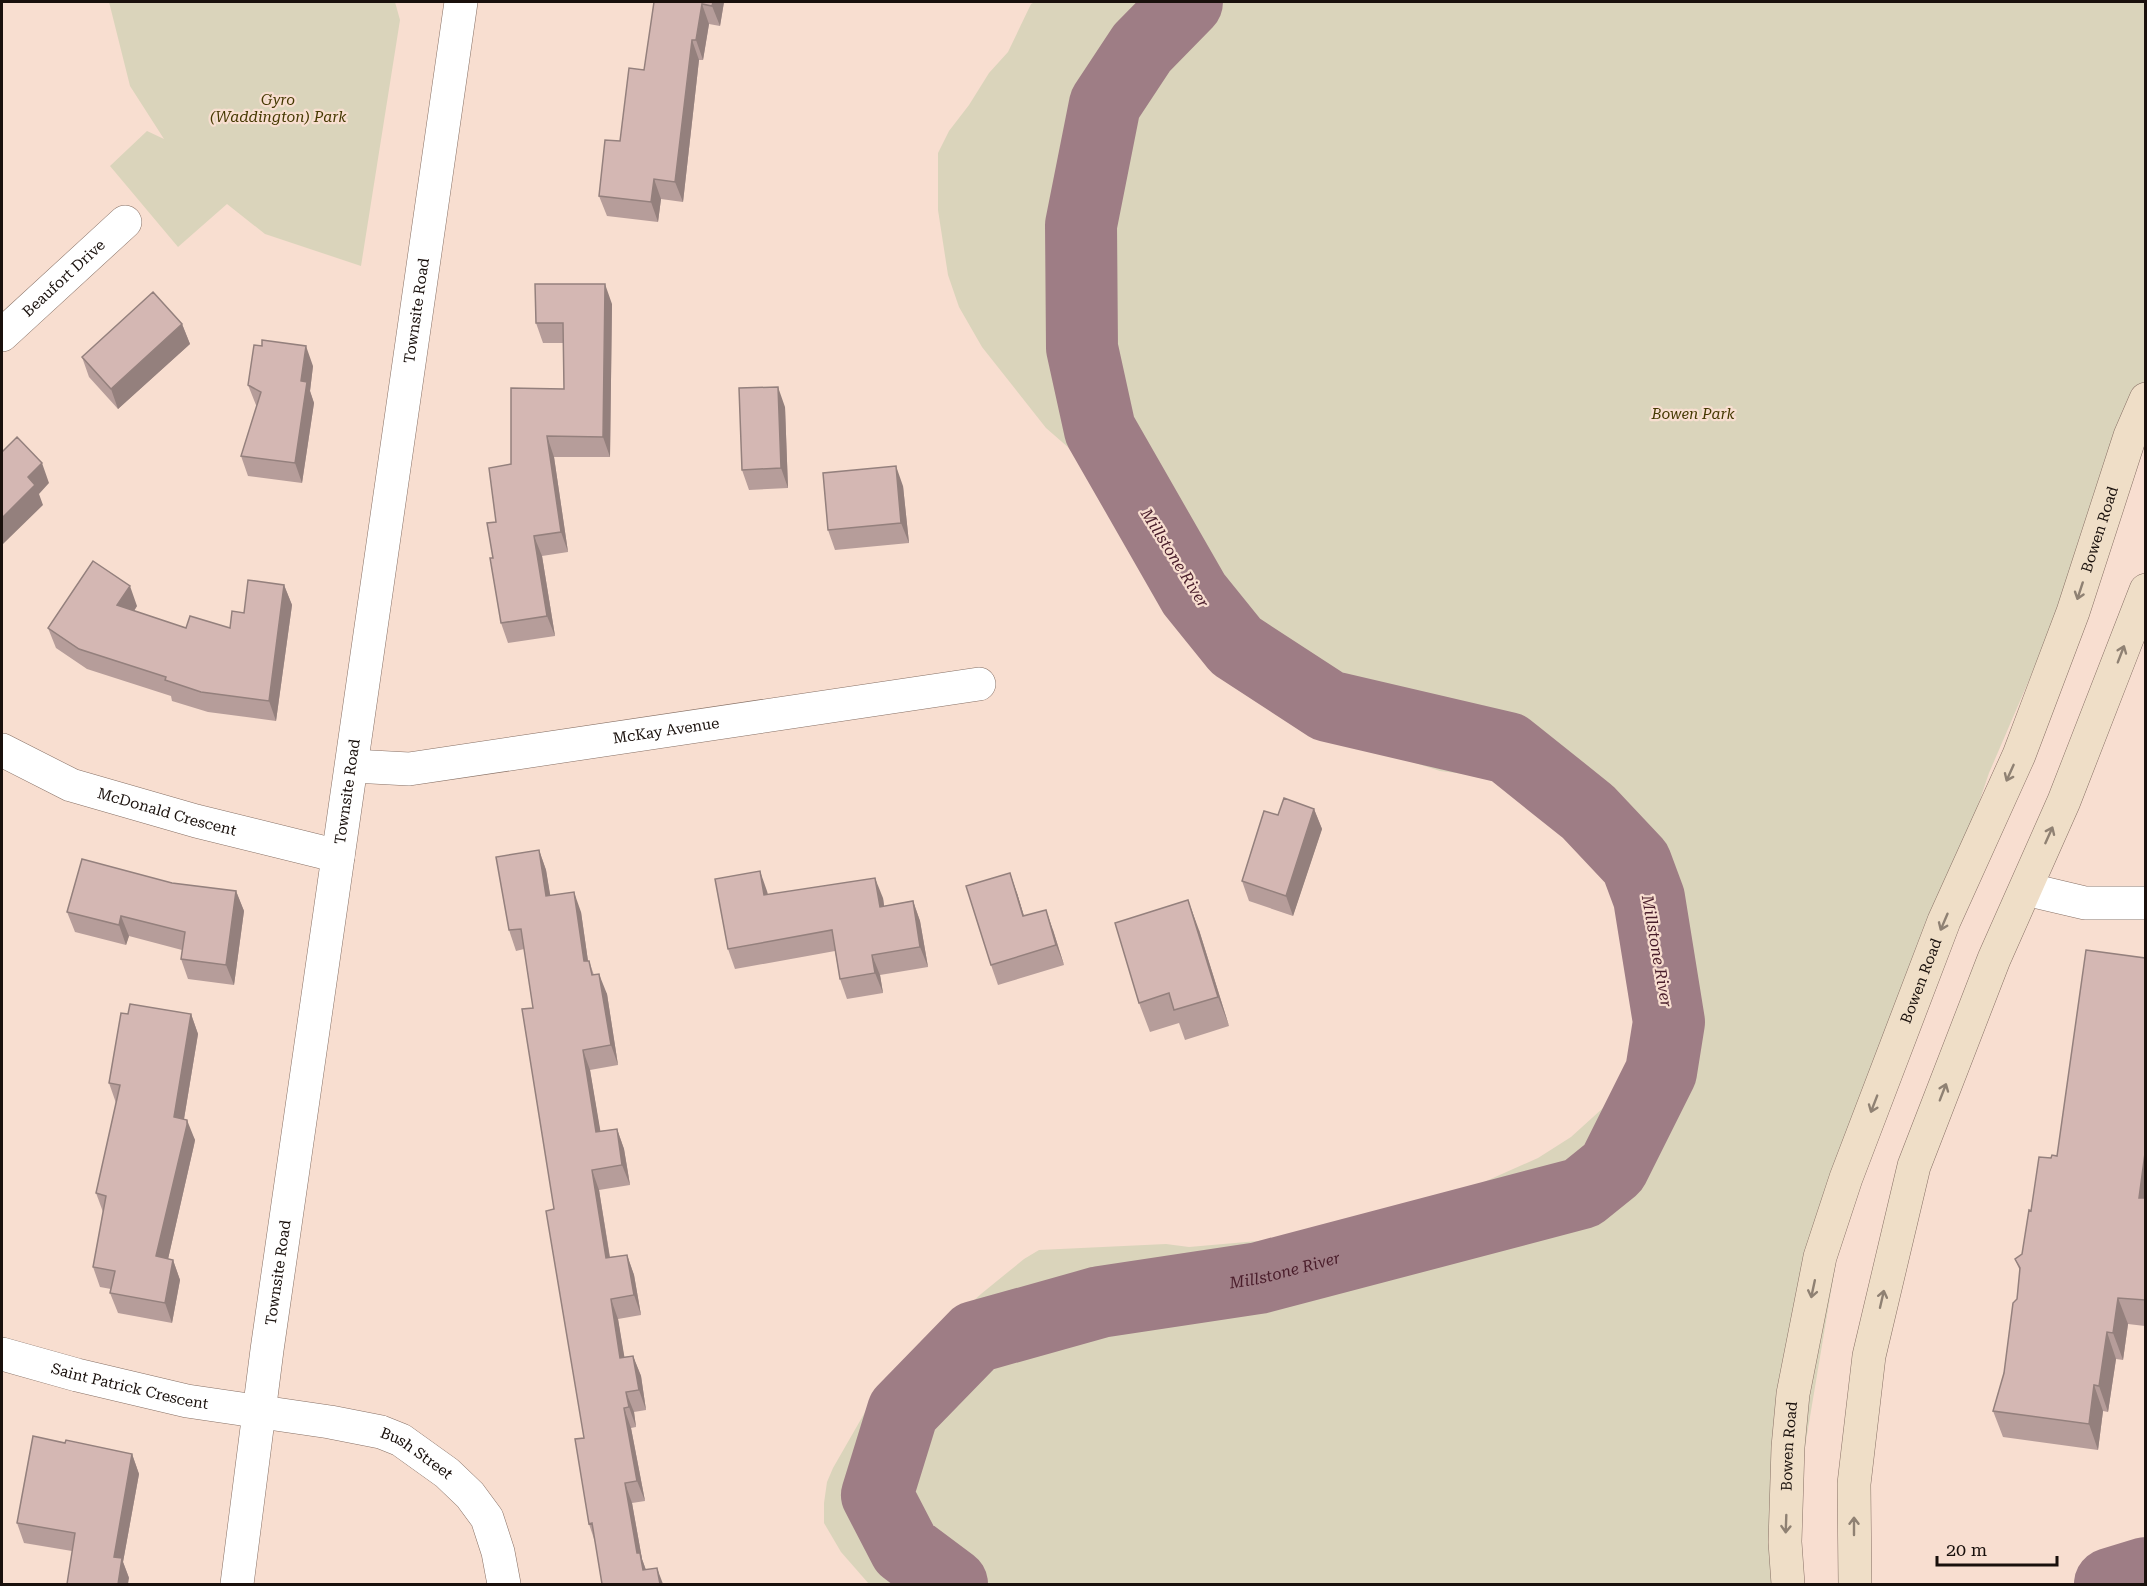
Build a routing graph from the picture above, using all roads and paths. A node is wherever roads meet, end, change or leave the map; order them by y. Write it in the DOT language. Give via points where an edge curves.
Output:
graph roads {
  1 [pos="461,2"];
  2 [pos="125,222"];
  3 [pos="2,335"];
  4 [pos="2145,399"];
  5 [pos="2145,590"];
  6 [pos="979,684"];
  7 [pos="2,750"];
  8 [pos="353,766"];
  9 [pos="338,856"];
  10 [pos="2026,889"];
  11 [pos="2145,903"];
  12 [pos="2,1354"];
  13 [pos="259,1412"];
  14 [pos="237,1584"];
  15 [pos="504,1584"];
  16 [pos="1788,1584"];
  17 [pos="1855,1584"];
  1 -- 8 [label="street, Townsite Road"];
  2 -- 3 [label="street, Beaufort Drive"];
  4 -- 16 [label="main road, Bowen Road, one-way" via="2073,612 2019,755 1944,921 1820,1257 1793,1394 1785,1542"];
  10 -- 5 [label="main road, one-way"];
  6 -- 8 [label="street, McKay Avenue" via="409,769"];
  7 -- 9 [label="street, McDonald Crescent" via="71,785"];
  8 -- 9 [label="street, Townsite Road"];
  9 -- 13 [label="street, Townsite Road"];
  10 -- 11 [label="street" via="2085,903"];
  17 -- 10 [label="main road, one-way" via="1854,1484 1869,1356 1914,1166 1994,959"];
  12 -- 13 [label="street, Saint Patrick Crescent" via="187,1401"];
  13 -- 14 [label="street, Townsite Road"];
  13 -- 15 [label="street, Bush Street" via="381,1432 416,1450 471,1495 487,1518"];
}
